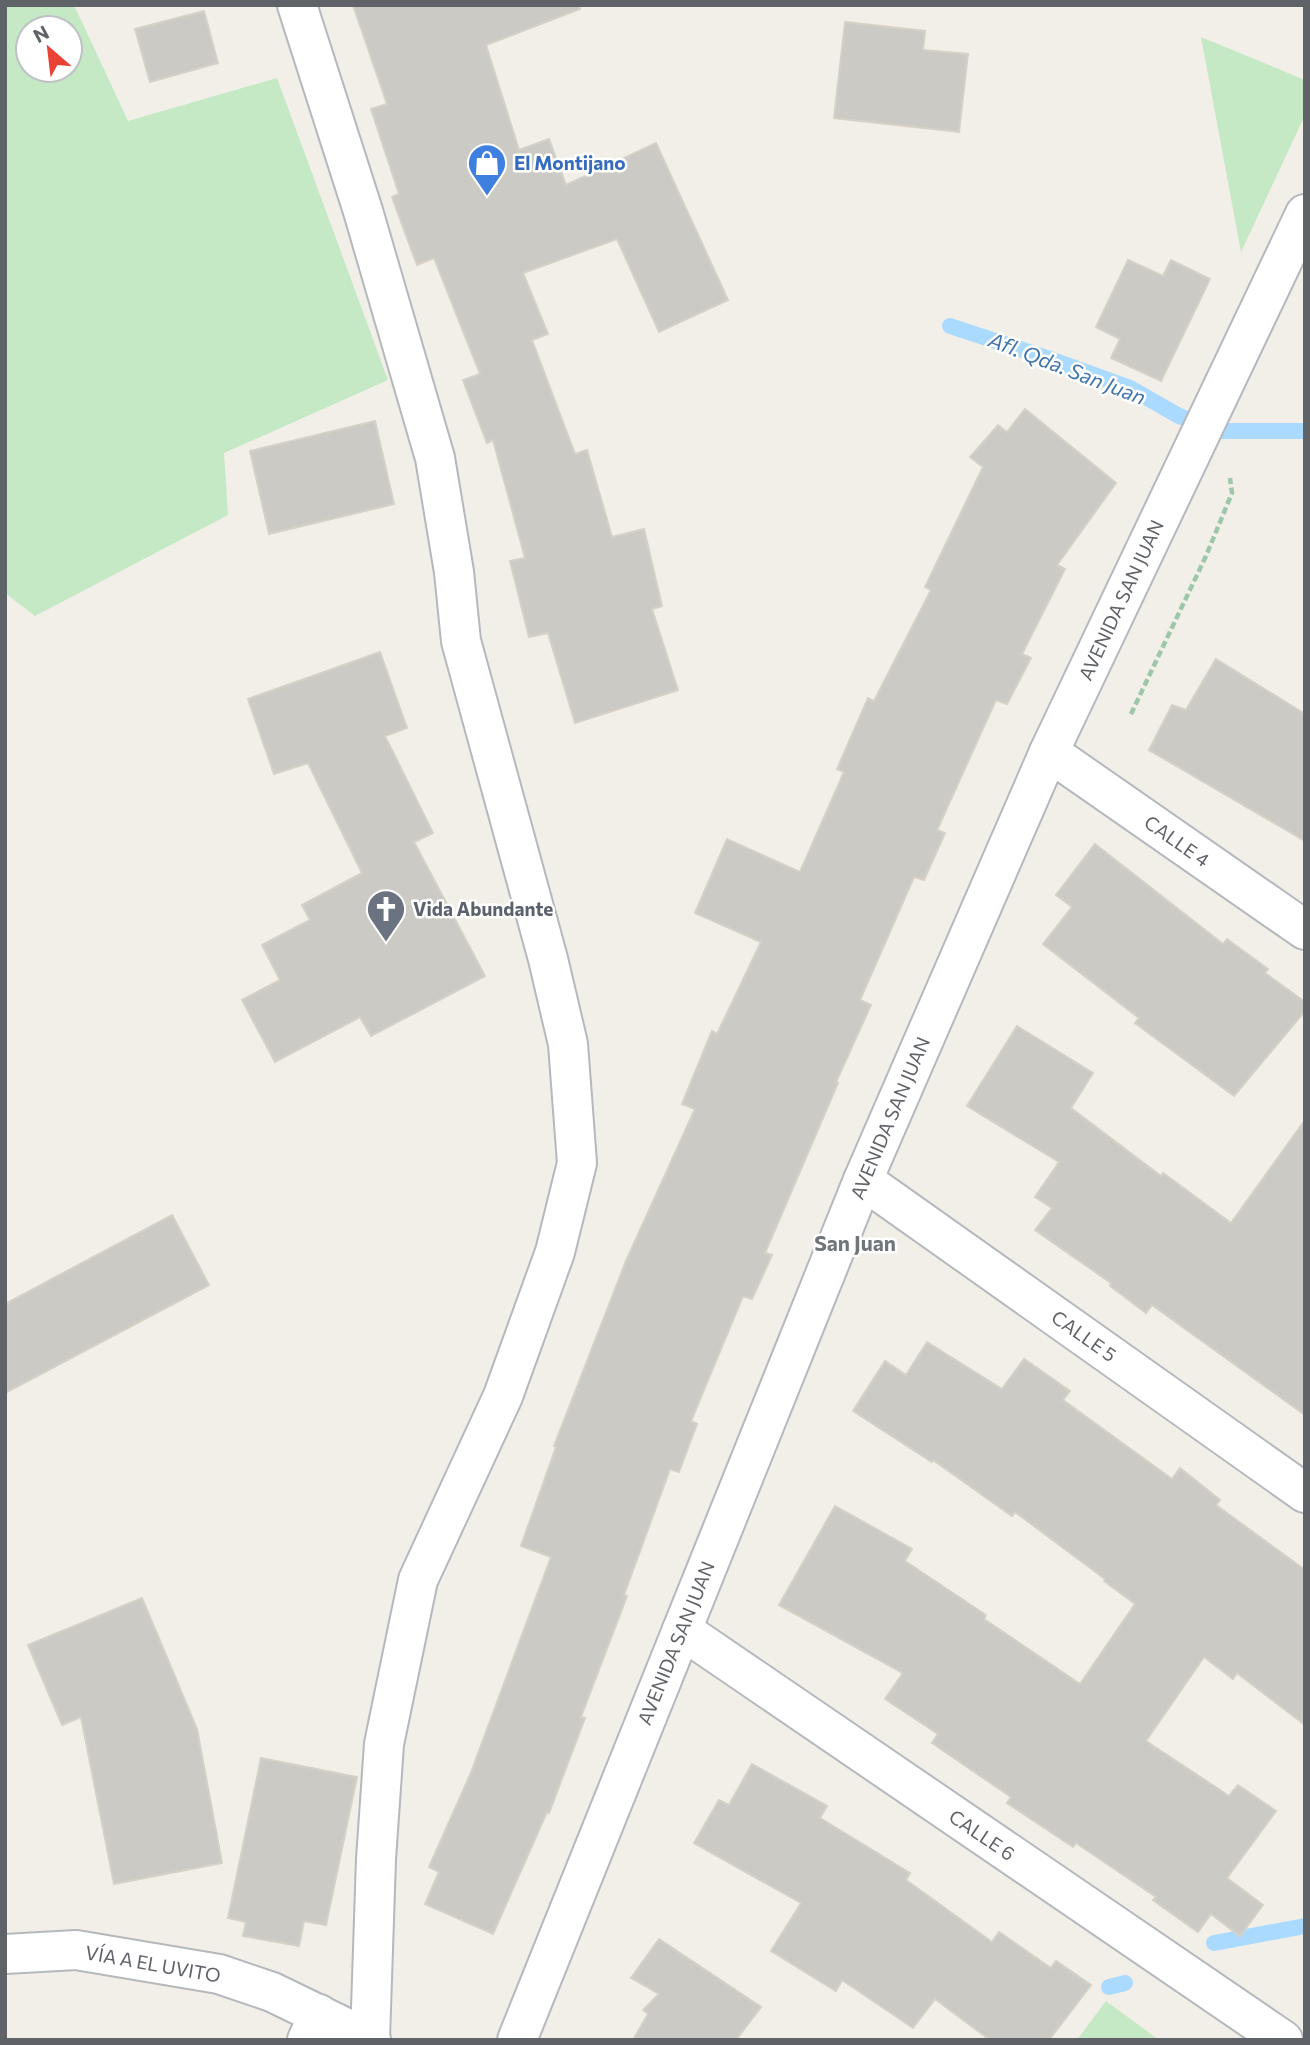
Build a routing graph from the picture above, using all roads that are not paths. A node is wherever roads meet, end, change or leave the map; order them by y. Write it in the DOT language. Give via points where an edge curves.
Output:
graph roads {
  1 [pos="297,5"];
  2 [pos="1305,214"];
  3 [pos="1049,752"];
  4 [pos="1305,930"];
  5 [pos="863,1180"];
  6 [pos="1305,1493"];
  7 [pos="682,1630"];
  8 [pos="5,1954"];
  9 [pos="313,2027"];
  10 [pos="371,2039"];
  11 [pos="517,2040"];
  12 [pos="1283,2040"];
  1 -- 10 [label="street" via="435,458 461,641 568,1044 577,1163 555,1252 503,1396 418,1580 384,1744"];
  2 -- 3 [label="street, AVENIDA SAN JUAN"];
  3 -- 4 [label="street, CALLE 4"];
  3 -- 5 [label="street, AVENIDA SAN JUAN"];
  5 -- 6 [label="street, CALLE 5"];
  5 -- 7 [label="street, AVENIDA SAN JUAN"];
  7 -- 11 [label="street, AVENIDA SAN JUAN"];
  7 -- 12 [label="street, CALLE 6"];
  8 -- 9 [label="street, VÍA A EL UVITO" via="76,1950 219,1974 272,1992"];
  9 -- 10 [label="street, VÍA A EL UVITO"];
}
